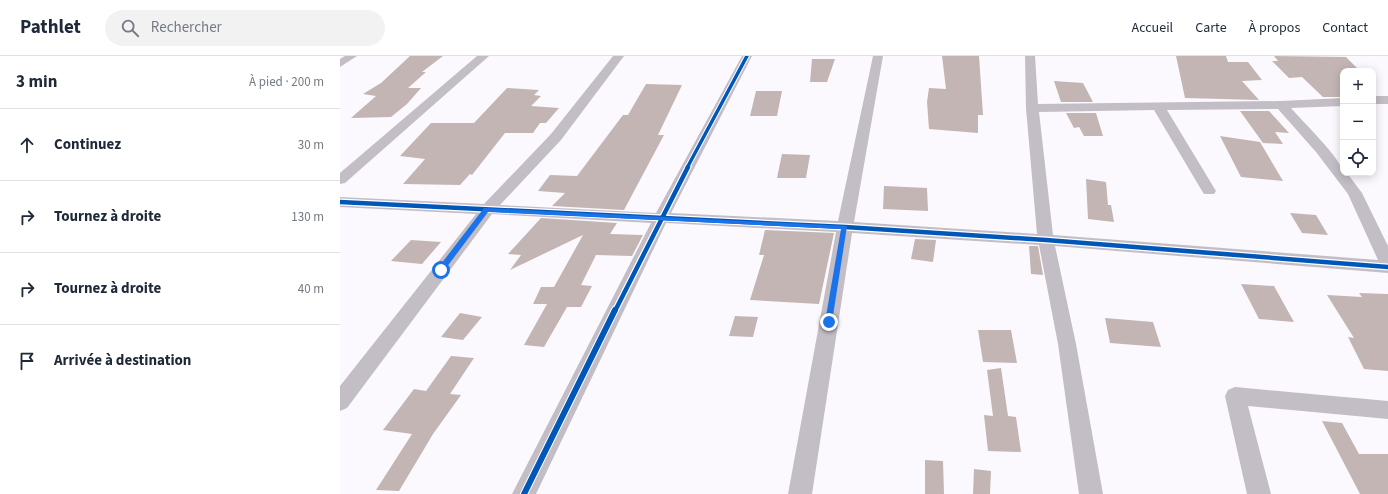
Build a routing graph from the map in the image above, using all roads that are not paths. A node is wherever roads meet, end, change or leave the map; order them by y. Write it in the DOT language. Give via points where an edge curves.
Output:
graph roads {
  1 [pos="352,56"];
  2 [pos="484,56"];
  3 [pos="619,56"];
  4 [pos="747,56"];
  5 [pos="878,56"];
  6 [pos="1030,56"];
  7 [pos="340,64"];
  8 [pos="1376,100"];
  9 [pos="1388,100"];
  10 [pos="1340,102"];
  11 [pos="1281,105"];
  12 [pos="1158,106"];
  13 [pos="1032,108"];
  14 [pos="340,180"];
  15 [pos="1208,191"];
  16 [pos="340,202"];
  17 [pos="486,210"];
  18 [pos="661,218"];
  19 [pos="845,227"];
  20 [pos="1046,240"];
  21 [pos="1388,263"];
  22 [pos="1388,267"];
  23 [pos="340,402"];
  24 [pos="1388,410"];
  25 [pos="524,494"];
  26 [pos="800,494"];
  27 [pos="1091,494"];
  28 [pos="1259,494"];
  1 -- 7 [label="street"];
  2 -- 14 [label="street"];
  3 -- 17 [label="street" via="556,137"];
  4 -- 18 [label="street"];
  5 -- 19 [label="street"];
  6 -- 13 [label="street"];
  8 -- 9 [label="street"];
  10 -- 11 [label="street"];
  11 -- 12 [label="street"];
  11 -- 21 [label="street" via="1321,149 1355,193"];
  12 -- 13 [label="street"];
  12 -- 15 [label="street"];
  13 -- 20 [label="street"];
  16 -- 17 [label="street"];
  17 -- 18 [label="street"];
  17 -- 23 [label="street"];
  18 -- 19 [label="street"];
  18 -- 25 [label="street"];
  19 -- 20 [label="street"];
  19 -- 26 [label="street"];
  20 -- 22 [label="street"];
  20 -- 27 [label="street" via="1067,344"];
  24 -- 28 [label="street" via="1236,396"];
}
